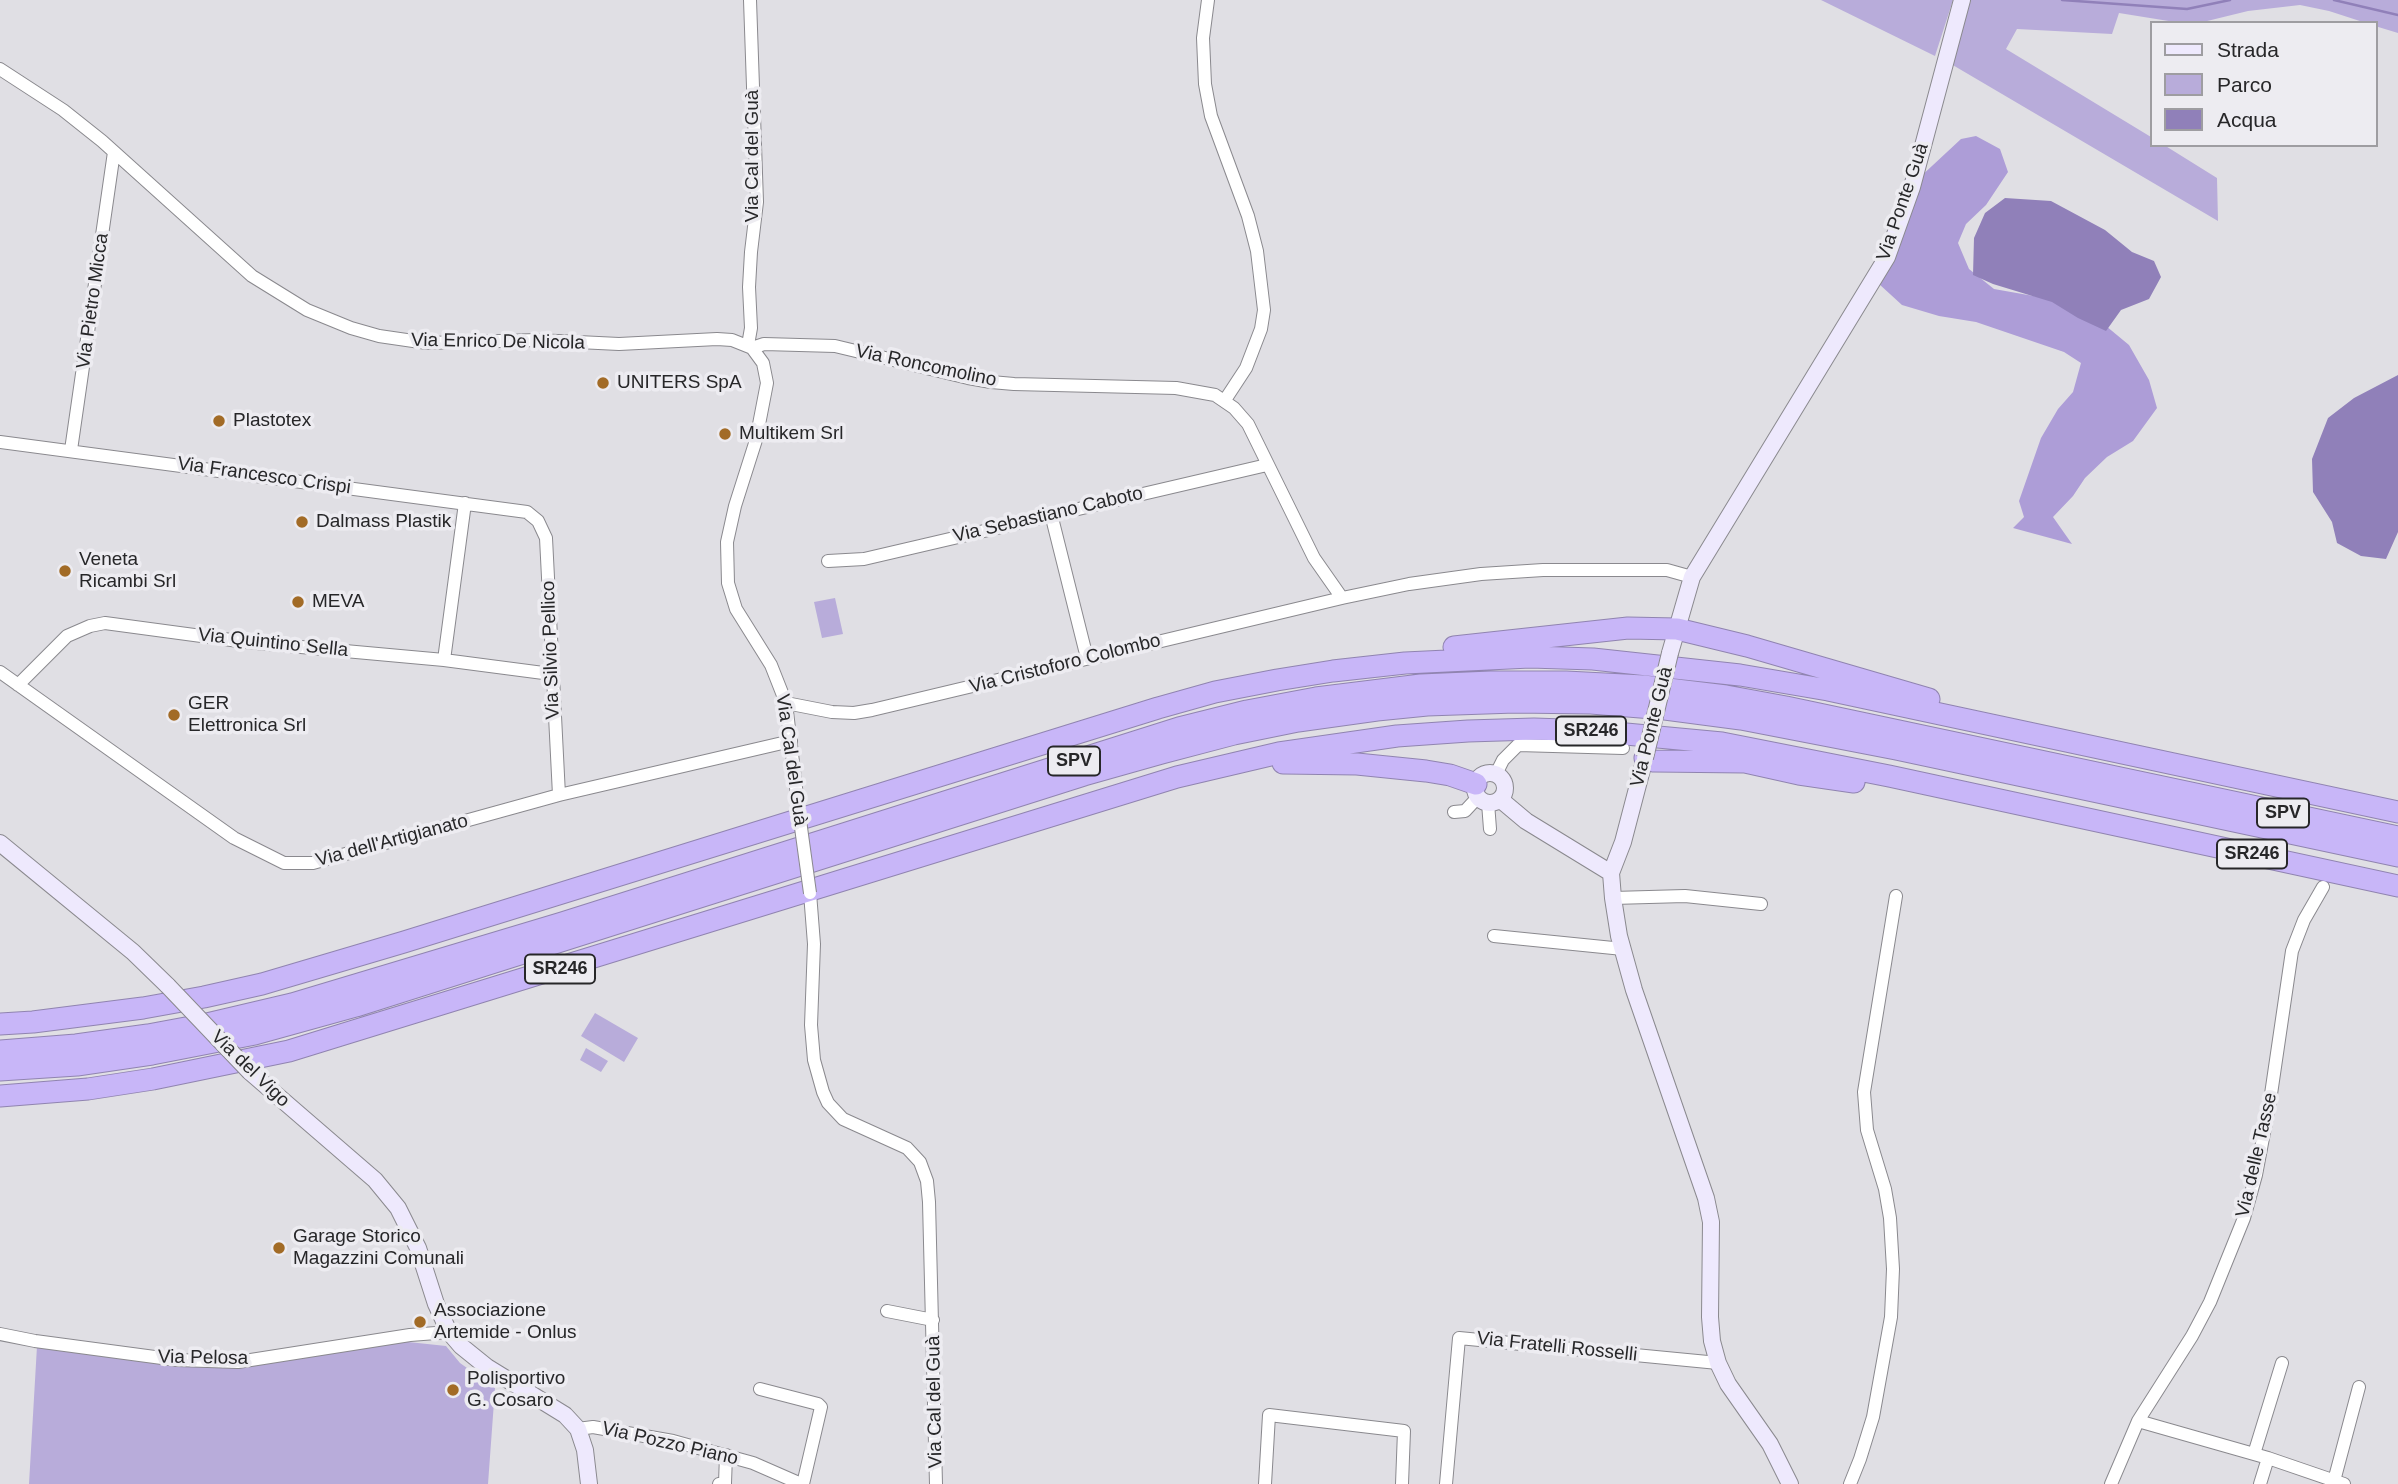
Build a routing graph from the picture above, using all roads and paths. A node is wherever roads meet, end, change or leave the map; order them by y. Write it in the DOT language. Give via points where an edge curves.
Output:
graph roads {
  1 [pos="750,0"];
  2 [pos="1208,0"];
  3 [pos="1961,2"];
  4 [pos="0,69"];
  5 [pos="114,152"];
  6 [pos="750,346"];
  7 [pos="1225,400"];
  8 [pos="0,442"];
  9 [pos="71,450"];
  10 [pos="1267,465"];
  11 [pos="465,503"];
  12 [pos="527,512"];
  13 [pos="1051,514"];
  14 [pos="828,562"];
  15 [pos="1692,577"];
  16 [pos="1342,598"];
  17 [pos="1677,629"];
  18 [pos="1087,658"];
  19 [pos="444,660"];
  20 [pos="0,672"];
  21 [pos="551,674"];
  22 [pos="18,685"];
  23 [pos="1216,692"];
  24 [pos="786,703"];
  25 [pos="791,741"];
  26 [pos="2090,746"];
  27 [pos="1623,748"];
  28 [pos="1645,758"];
  29 [pos="1496,774"];
  30 [pos="559,795"];
  31 [pos="1486,796"];
  32 [pos="1109,797"];
  33 [pos="1454,812"];
  34 [pos="2398,812"];
  35 [pos="2072,816"];
  36 [pos="1490,829"];
  37 [pos="2398,837"];
  38 [pos="0,843"];
  39 [pos="2398,856"];
  40 [pos="1611,873"];
  41 [pos="2398,886"];
  42 [pos="2322,887"];
  43 [pos="1896,896"];
  44 [pos="1613,898"];
  45 [pos="1761,904"];
  46 [pos="1494,936"];
  47 [pos="1623,949"];
  48 [pos="0,1024"];
  49 [pos="0,1051"];
  50 [pos="0,1070"];
  51 [pos="0,1096"];
  52 [pos="887,1311"];
  53 [pos="933,1320"];
  54 [pos="449,1332"];
  55 [pos="0,1334"];
  56 [pos="1718,1363"];
  57 [pos="2282,1363"];
  58 [pos="2359,1387"];
  59 [pos="760,1390"];
  60 [pos="2137,1421"];
  61 [pos="578,1429"];
  62 [pos="2254,1454"];
  63 [pos="726,1455"];
  64 [pos="2268,1458"];
  65 [pos="2339,1482"];
  66 [pos="589,1484"];
  67 [pos="719,1484"];
  68 [pos="802,1484"];
  69 [pos="936,1484"];
  70 [pos="1265,1484"];
  71 [pos="1402,1484"];
  72 [pos="1447,1484"];
  73 [pos="1790,1484"];
  74 [pos="1850,1484"];
  75 [pos="2111,1484"];
  76 [pos="2260,1484"];
  1 -- 6 [label="street, Via Cal del Guà" via="757,202 749,287"];
  2 -- 7 [label="street" via="1203,38 1205,84 1211,116 1248,216 1264,310 1246,368"];
  3 -- 15 [label="street, Via Ponte Guà" via="1912,187 1887,257"];
  4 -- 5 [label="street, Via Enrico De Nicola" via="63,110"];
  5 -- 6 [label="street, Via Enrico De Nicola" via="252,276 307,310 370,334 453,344 717,339"];
  5 -- 9 [label="street, Via Pietro Micca"];
  6 -- 7 [label="street, Via Roncomolino" via="835,346 968,379 1176,388"];
  6 -- 24 [label="street, Via Cal del Guà" via="763,363 767,383 727,542 728,583 736,609 771,665"];
  7 -- 10 [label="street" via="1248,424"];
  8 -- 9 [label="street, Via Francesco Crispi"];
  9 -- 11 [label="street, Via Francesco Crispi"];
  10 -- 13 [label="street, Via Sebastiano Caboto"];
  10 -- 16 [label="street" via="1314,558"];
  11 -- 12 [label="street, Via Francesco Crispi"];
  11 -- 19 [label="street"];
  12 -- 21 [label="street, Via Silvio Pellico" via="538,520 546,538"];
  13 -- 14 [label="street, Via Sebastiano Caboto" via="864,559"];
  13 -- 18 [label="street"];
  15 -- 16 [label="street, Via Cristoforo Colombo" via="1667,570 1542,570 1409,584"];
  15 -- 17 [label="street, Via Ponte Guà"];
  16 -- 18 [label="street, Via Cristoforo Colombo"];
  17 -- 23 [label="highway" via="1551,635 1320,665"];
  17 -- 26 [label="highway"];
  17 -- 28 [label="street, Via Ponte Guà, bridge"];
  18 -- 24 [label="street, Via Cristoforo Colombo" via="854,713"];
  19 -- 21 [label="street, Via Quintino Sella"];
  19 -- 22 [label="street, Via Quintino Sella" via="246,642 105,623 67,636"];
  20 -- 22 [label="street, Via dell'Artigianato"];
  21 -- 30 [label="street, Via Silvio Pellico"];
  22 -- 30 [label="street, Via dell'Artigianato" via="234,838 284,863 313,863"];
  23 -- 26 [label="highway" via="1405,663 1593,659 1828,690"];
  23 -- 48 [label="highway" via="275,980 143,1008"];
  24 -- 25 [label="street, Via Cal del Guà"];
  25 -- 30 [label="street, Via dell'Artigianato"];
  25 -- 53 [label="street, Via Cal del Guà, bridge" via="814,944 814,1060 828,1103 843,1119 900,1143 924,1171"];
  26 -- 34 [label="highway"];
  27 -- 29 [label="street" via="1518,745"];
  28 -- 35 [label="highway" via="1745,762 1999,808"];
  28 -- 40 [label="street, Via Ponte Guà"];
  29 -- 31 [label="street" via="1481,775"];
  29 -- 31 [label="street" via="1504,780 1506,790"];
  31 -- 32 [label="highway" via="1450,775 1426,771 1357,764 1270,764"];
  31 -- 33 [label="street" via="1465,811"];
  31 -- 36 [label="street"];
  31 -- 40 [label="street"];
  32 -- 35 [label="highway, SR246" via="1279,752 1468,731 1534,729 1722,743"];
  32 -- 51 [label="highway, SR246" via="289,1051 114,1085"];
  35 -- 41 [label="highway, SR246"];
  37 -- 49 [label="highway, SPV" via="1786,707 1695,692 1566,682 1409,687 1280,704 1179,728 292,1004 148,1035"];
  38 -- 54 [label="street, Via del Vigo, bridge" via="133,952 250,1072 375,1180 398,1208 418,1248"];
  39 -- 50 [label="highway, SPV" via="1741,719 1591,703 1415,706 1298,721 1149,756 255,1034 77,1065"];
  40 -- 44 [label="street, Via Ponte Guà"];
  42 -- 60 [label="street, Via delle Tasse" via="2292,951 2270,1101 2244,1218 2210,1302"];
  43 -- 74 [label="street" via="1864,1092 1867,1130 1890,1218 1891,1317 1873,1417"];
  44 -- 45 [label="street" via="1685,896"];
  44 -- 47 [label="street, Via Ponte Guà"];
  46 -- 47 [label="street"];
  47 -- 56 [label="street, Via Ponte Guà" via="1706,1198 1711,1222 1711,1329"];
  52 -- 53 [label="street, Via Cal del Guà"];
  53 -- 69 [label="street, Via Cal del Guà"];
  54 -- 55 [label="street, Via Pelosa" via="238,1362 177,1360"];
  54 -- 61 [label="street" via="487,1367 565,1415"];
  56 -- 72 [label="street, Via Fratelli Rosselli" via="1459,1338"];
  56 -- 73 [label="street, Via Ponte Guà"];
  57 -- 62 [label="street"];
  58 -- 65 [label="street"];
  59 -- 68 [label="street" via="821,1407"];
  60 -- 62 [label="street"];
  60 -- 75 [label="street, Via delle Tasse"];
  61 -- 63 [label="street, Via Pozzo Piano" via="593,1427 673,1441"];
  61 -- 66 [label="street"];
  62 -- 64 [label="street"];
  63 -- 67 [label="street" via="725,1483"];
  63 -- 68 [label="street, Via Pozzo Piano"];
  64 -- 65 [label="street"];
  64 -- 76 [label="street"];
  70 -- 71 [label="street" via="1269,1415 1404,1431"];
}
